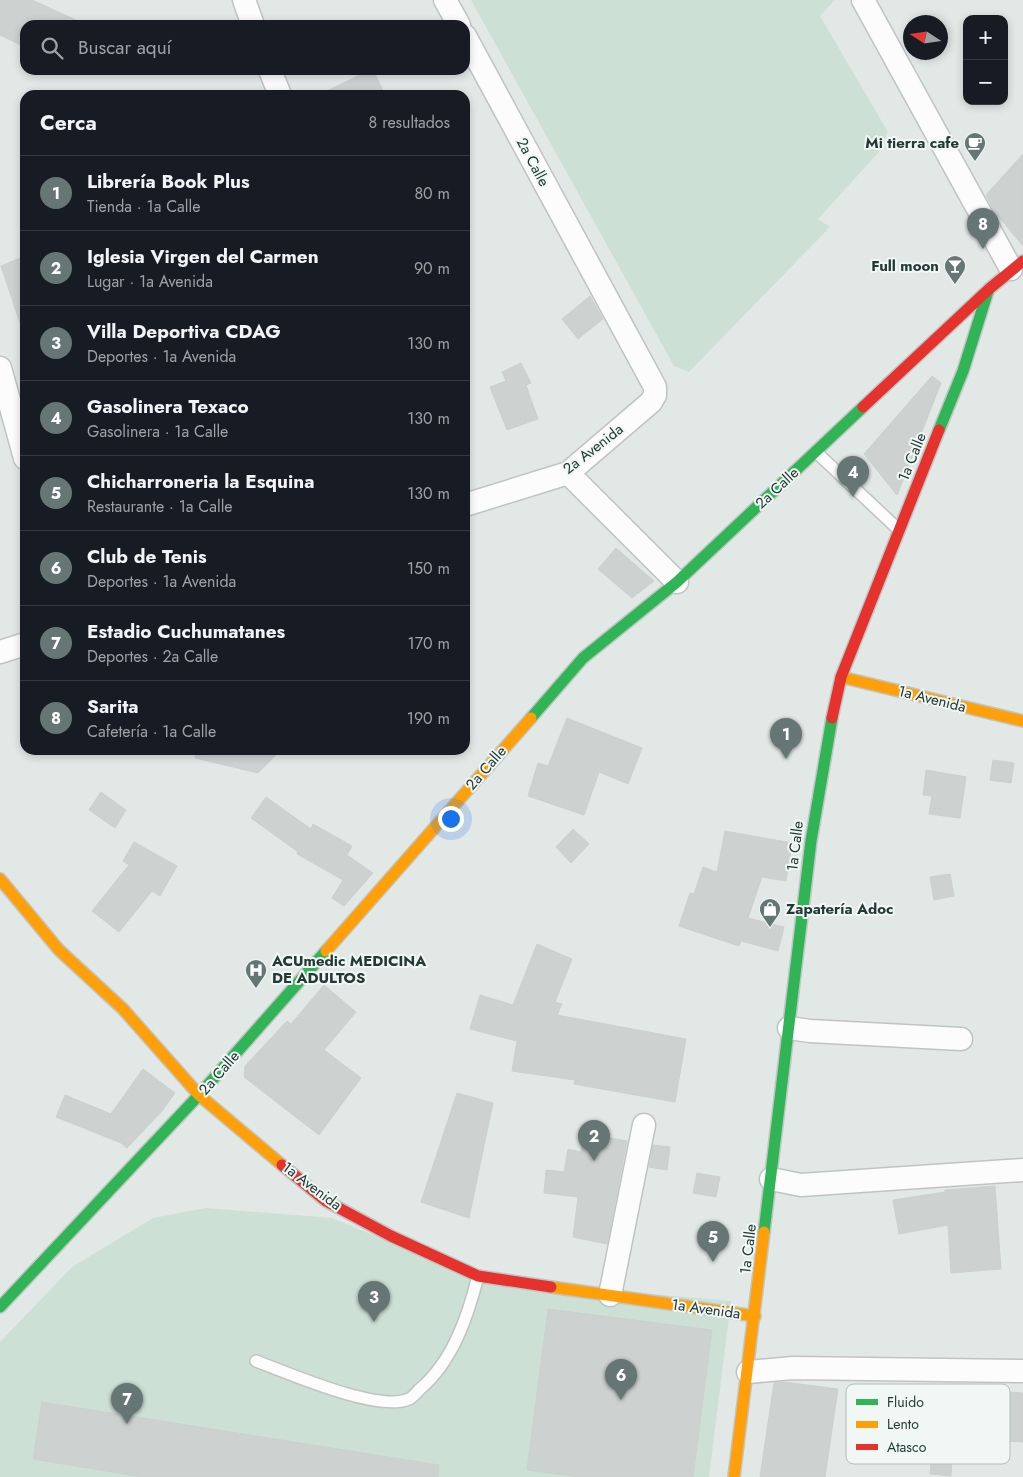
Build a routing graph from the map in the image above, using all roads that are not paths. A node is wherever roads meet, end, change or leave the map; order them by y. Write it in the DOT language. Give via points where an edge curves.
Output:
graph roads {
  1 [pos="244,0"];
  2 [pos="445,0"];
  3 [pos="863,0"];
  4 [pos="251,20"];
  5 [pos="456,20"];
  6 [pos="470,45"];
  7 [pos="272,75"];
  8 [pos="278,90"];
  9 [pos="1017,265"];
  10 [pos="989,289"];
  11 [pos="0,368"];
  12 [pos="655,395"];
  13 [pos="20,440"];
  14 [pos="816,452"];
  15 [pos="568,472"];
  16 [pos="470,503"];
  17 [pos="900,530"];
  18 [pos="677,582"];
  19 [pos="20,646"];
  20 [pos="0,652"];
  21 [pos="841,678"];
  22 [pos="1023,721"];
  23 [pos="0,879"];
  24 [pos="789,1028"];
  25 [pos="961,1038"];
  26 [pos="199,1096"];
  27 [pos="644,1125"];
  28 [pos="1023,1170"];
  29 [pos="771,1179"];
  30 [pos="478,1276"];
  31 [pos="610,1295"];
  32 [pos="0,1307"];
  33 [pos="755,1316"];
  34 [pos="256,1361"];
  35 [pos="1023,1371"];
  36 [pos="748,1372"];
  37 [pos="734,1477"];
  1 -- 4 [label="street"];
  2 -- 5 [label="street"];
  3 -- 9 [label="street"];
  6 -- 12 [label="street, 2a Calle" via="655,387"];
  7 -- 8 [label="street"];
  9 -- 10 [label="main road"];
  10 -- 14 [label="main road, 2a Calle"];
  10 -- 17 [label="main road, 1a Calle" via="963,371"];
  11 -- 13 [label="street"];
  12 -- 15 [label="street, 2a Avenida" via="651,402"];
  14 -- 17 [label="lane"];
  14 -- 18 [label="main road, 2a Calle"];
  15 -- 16 [label="street, 2a Avenida"];
  15 -- 18 [label="street"];
  17 -- 21 [label="main road, 1a Calle"];
  18 -- 26 [label="main road, 2a Calle" via="583,658"];
  19 -- 20 [label="street"];
  21 -- 22 [label="main road, 1a Avenida"];
  21 -- 24 [label="main road, 1a Calle" via="819,778"];
  23 -- 26 [label="main road, 1a Avenida" via="59,950 123,1009"];
  24 -- 25 [label="street"];
  24 -- 29 [label="main road, 1a Calle"];
  26 -- 30 [label="main road, 1a Avenida" via="326,1201 391,1236"];
  26 -- 32 [label="main road, 2a Calle"];
  27 -- 31 [label="street"];
  28 -- 29 [label="street" via="801,1185"];
  29 -- 33 [label="main road, 1a Calle"];
  30 -- 31 [label="main road, 1a Avenida"];
  30 -- 34 [label="lane" via="454,1345 429,1382 408,1400 378,1403"];
  31 -- 33 [label="main road, 1a Avenida"];
  33 -- 36 [label="main road, 1a Calle"];
  35 -- 36 [label="street" via="793,1368"];
  36 -- 37 [label="main road, 1a Calle"];
}
